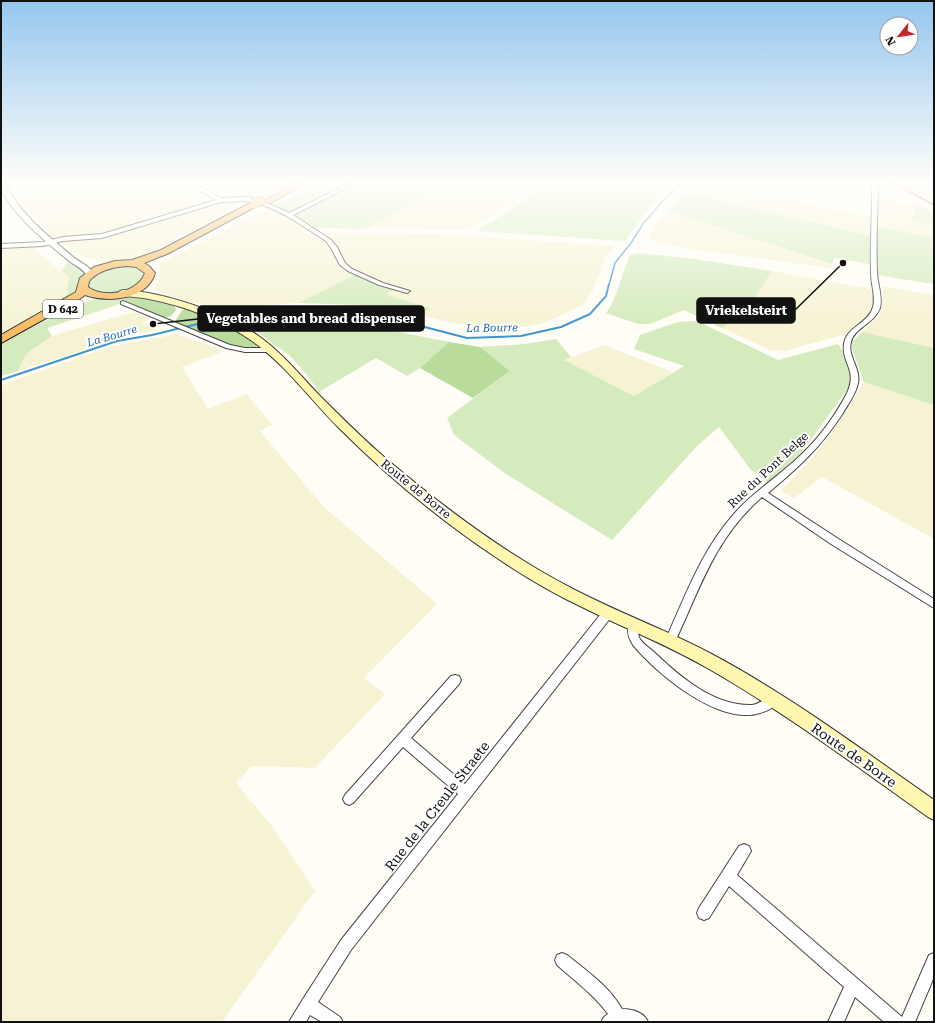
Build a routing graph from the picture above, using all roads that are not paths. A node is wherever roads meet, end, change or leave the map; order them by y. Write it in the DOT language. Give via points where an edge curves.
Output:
graph roads {
  1 [pos="38,231"];
  2 [pos="123,231"];
  3 [pos="205,231"];
  4 [pos="209,231"];
  5 [pos="311,231"];
  6 [pos="875,231"];
  7 [pos="52,242"];
  8 [pos="1,246"];
  9 [pos="65,252"];
  10 [pos="133,264"];
  11 [pos="110,266"];
  12 [pos="149,270"];
  13 [pos="90,274"];
  14 [pos="144,284"];
  15 [pos="83,288"];
  16 [pos="407,291"];
  17 [pos="99,295"];
  18 [pos="123,298"];
  19 [pos="174,303"];
  20 [pos="27,326"];
  21 [pos="1,340"];
  22 [pos="270,350"];
  23 [pos="762,493"];
  24 [pos="934,604"];
  25 [pos="608,613"];
  26 [pos="634,625"];
  27 [pos="670,641"];
  28 [pos="455,680"];
  29 [pos="773,699"];
  30 [pos="403,739"];
  31 [pos="466,793"];
  32 [pos="349,799"];
  33 [pos="934,811"];
  34 [pos="744,851"];
  35 [pos="728,876"];
  36 [pos="704,913"];
  37 [pos="562,960"];
  38 [pos="934,960"];
  39 [pos="853,985"];
  40 [pos="308,1004"];
  41 [pos="613,1020"];
  42 [pos="297,1022"];
  43 [pos="334,1022"];
  44 [pos="640,1022"];
  45 [pos="836,1022"];
  46 [pos="896,1022"];
  47 [pos="907,1022"];
  1 -- 7 [label="street"];
  2 -- 7 [label="street" via="109,235"];
  3 -- 10 [label="highway"];
  4 -- 12 [label="highway" via="161,257"];
  5 -- 16 [label="street" via="330,242 341,262 348,268 378,283"];
  6 -- 23 [label="street, Rue du Pont Belge" via="874,275 877,305 872,316 847,342 855,376 853,388 813,448"];
  7 -- 8 [label="street"];
  7 -- 9 [label="street"];
  9 -- 11 [label="street" via="90,265"];
  9 -- 13 [label="street"];
  10 -- 11 [label="highway"];
  10 -- 12 [label="highway"];
  11 -- 13 [label="highway"];
  12 -- 14 [label="highway" via="150,277"];
  13 -- 15 [label="highway" via="83,282"];
  14 -- 18 [label="highway"];
  14 -- 19 [label="main road" via="150,292"];
  15 -- 17 [label="highway"];
  15 -- 20 [label="highway, D 642" via="73,300"];
  17 -- 18 [label="highway"];
  17 -- 20 [label="highway, D 642"];
  18 -- 19 [label="main road" via="138,294"];
  18 -- 22 [label="street" via="175,326 237,349"];
  19 -- 22 [label="main road, Route de Borre" via="219,319 246,333"];
  20 -- 21 [label="highway, D 642"];
  22 -- 25 [label="main road, Route de Borre" via="365,447 428,500 532,573"];
  23 -- 24 [label="street"];
  23 -- 27 [label="street, Rue du Pont Belge" via="735,518 719,539"];
  25 -- 26 [label="main road, Route de Borre"];
  25 -- 31 [label="street, Rue de la Creule Straete"];
  26 -- 27 [label="main road, Route de Borre"];
  26 -- 29 [label="street" via="632,633 637,643 667,672 698,693 743,711 763,708"];
  27 -- 29 [label="main road, Route de Borre" via="720,666"];
  28 -- 30 [label="street"];
  29 -- 33 [label="main road, Route de Borre"];
  30 -- 31 [label="street"];
  30 -- 32 [label="street"];
  31 -- 40 [label="street, Rue de la Creule Straete" via="346,945"];
  34 -- 35 [label="street"];
  35 -- 36 [label="street"];
  35 -- 39 [label="street"];
  37 -- 41 [label="street" via="604,997 611,1006"];
  38 -- 47 [label="street"];
  39 -- 45 [label="street"];
  39 -- 46 [label="street"];
  40 -- 42 [label="street, Rue de la Creule Straete"];
  40 -- 43 [label="street"];
  41 -- 44 [label="street" via="631,1017"];
}
